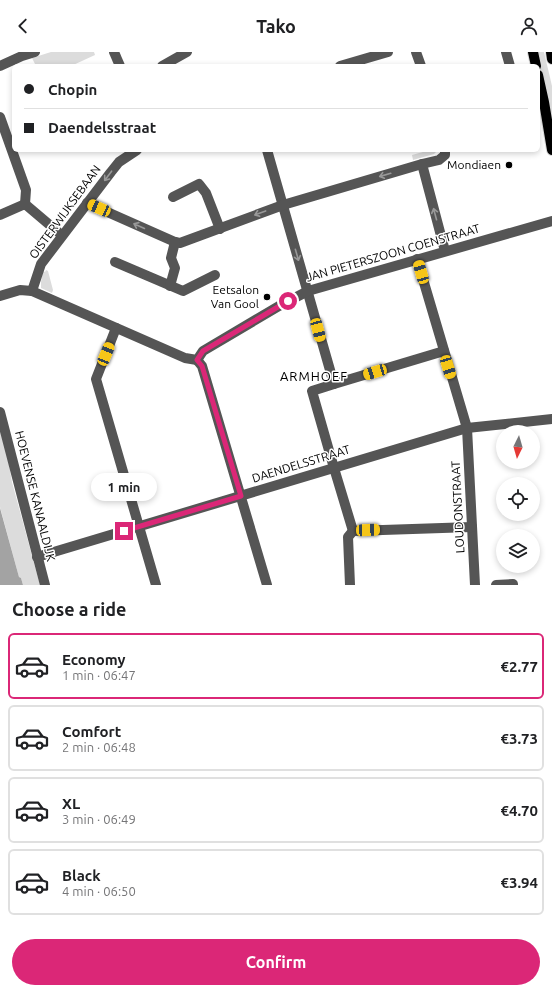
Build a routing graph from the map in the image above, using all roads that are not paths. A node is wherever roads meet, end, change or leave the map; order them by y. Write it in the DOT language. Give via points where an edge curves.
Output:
graph roads {
  1 [pos="35,52"];
  2 [pos="114,52"];
  3 [pos="187,52"];
  4 [pos="388,52"];
  5 [pos="416,52"];
  6 [pos="506,52"];
  7 [pos="533,52"];
  8 [pos="550,52"];
  9 [pos="552,59"];
  10 [pos="119,64"];
  11 [pos="166,64"];
  12 [pos="347,64"];
  13 [pos="419,64"];
  14 [pos="509,64"];
  15 [pos="536,64"];
  16 [pos="0,66"];
  17 [pos="540,85"];
  18 [pos="0,117"];
  19 [pos="552,150"];
  20 [pos="12,151"];
  21 [pos="12,152"];
  22 [pos="134,152"];
  23 [pos="268,152"];
  24 [pos="445,152"];
  25 [pos="422,164"];
  26 [pos="173,197"];
  27 [pos="87,203"];
  28 [pos="25,204"];
  29 [pos="283,205"];
  30 [pos="0,215"];
  31 [pos="552,221"];
  32 [pos="220,229"];
  33 [pos="58,232"];
  34 [pos="175,242"];
  35 [pos="445,251"];
  36 [pos="417,259"];
  37 [pos="115,262"];
  38 [pos="215,275"];
  39 [pos="170,286"];
  40 [pos="32,291"];
  41 [pos="308,291"];
  42 [pos="0,296"];
  43 [pos="116,328"];
  44 [pos="444,351"];
  45 [pos="197,360"];
  46 [pos="334,384"];
  47 [pos="0,412"];
  48 [pos="552,420"];
  49 [pos="467,428"];
  50 [pos="334,468"];
  51 [pos="241,496"];
  52 [pos="138,527"];
  53 [pos="472,527"];
  54 [pos="353,531"];
  55 [pos="37,557"];
  56 [pos="45,585"];
  57 [pos="156,585"];
  58 [pos="267,585"];
  59 [pos="350,585"];
  60 [pos="475,585"];
  61 [pos="496,585"];
  62 [pos="513,585"];
  1 -- 16 [label="street"];
  2 -- 10 [label="street"];
  3 -- 11 [label="street"];
  4 -- 12 [label="street"];
  5 -- 13 [label="street"];
  6 -- 14 [label="street"];
  7 -- 15 [label="main road"];
  8 -- 9 [label="main road"];
  17 -- 19 [label="main road"];
  18 -- 20 [label="street"];
  21 -- 28 [label="street" via="26,190"];
  22 -- 27 [label="street, OISTERWIJKSEBAAN, one-way" via="119,162"];
  23 -- 29 [label="street"];
  24 -- 25 [label="street" via="440,160"];
  25 -- 29 [label="street, one-way"];
  35 -- 25 [label="street, one-way"];
  26 -- 32 [label="street" via="199,184 206,193"];
  34 -- 27 [label="street, one-way"];
  27 -- 40 [label="street, OISTERWIJKSEBAAN" via="41,264"];
  28 -- 30 [label="street"];
  28 -- 33 [label="street"];
  29 -- 32 [label="street, one-way"];
  29 -- 41 [label="street, one-way"];
  31 -- 35 [label="street, JAN PIETERSZOON COENSTRAAT"];
  32 -- 34 [label="street" via="184,242"];
  34 -- 39 [label="street" via="171,258 175,268"];
  35 -- 36 [label="street, JAN PIETERSZOON COENSTRAAT"];
  36 -- 41 [label="street, JAN PIETERSZOON COENSTRAAT"];
  36 -- 44 [label="street, LOUDONSTRAAT"];
  37 -- 39 [label="street"];
  38 -- 39 [label="street" via="183,291"];
  40 -- 42 [label="street" via="20,290"];
  40 -- 43 [label="street"];
  41 -- 45 [label="street, JAN PIETERSZOON COENSTRAAT" via="203,351"];
  41 -- 46 [label="street"];
  43 -- 45 [label="street" via="185,358"];
  43 -- 52 [label="street" via="96,379"];
  44 -- 46 [label="street"];
  44 -- 49 [label="street, LOUDONSTRAAT"];
  45 -- 51 [label="street" via="202,366"];
  46 -- 50 [label="street" via="312,390"];
  47 -- 55 [label="street, HOEVENSE KANAALDIJK"];
  48 -- 49 [label="street, DAENDELSSTRAAT"];
  49 -- 50 [label="street, DAENDELSSTRAAT"];
  49 -- 53 [label="street, LOUDONSTRAAT"];
  50 -- 51 [label="street, DAENDELSSTRAAT"];
  50 -- 54 [label="street"];
  51 -- 52 [label="street, DAENDELSSTRAAT"];
  51 -- 58 [label="street"];
  52 -- 55 [label="street, DAENDELSSTRAAT"];
  52 -- 57 [label="street"];
  53 -- 54 [label="street"];
  53 -- 60 [label="street, LOUDONSTRAAT"];
  54 -- 59 [label="street" via="348,537"];
  55 -- 56 [label="street, HOEVENSE KANAALDIJK"];
  61 -- 62 [label="street"];
}
